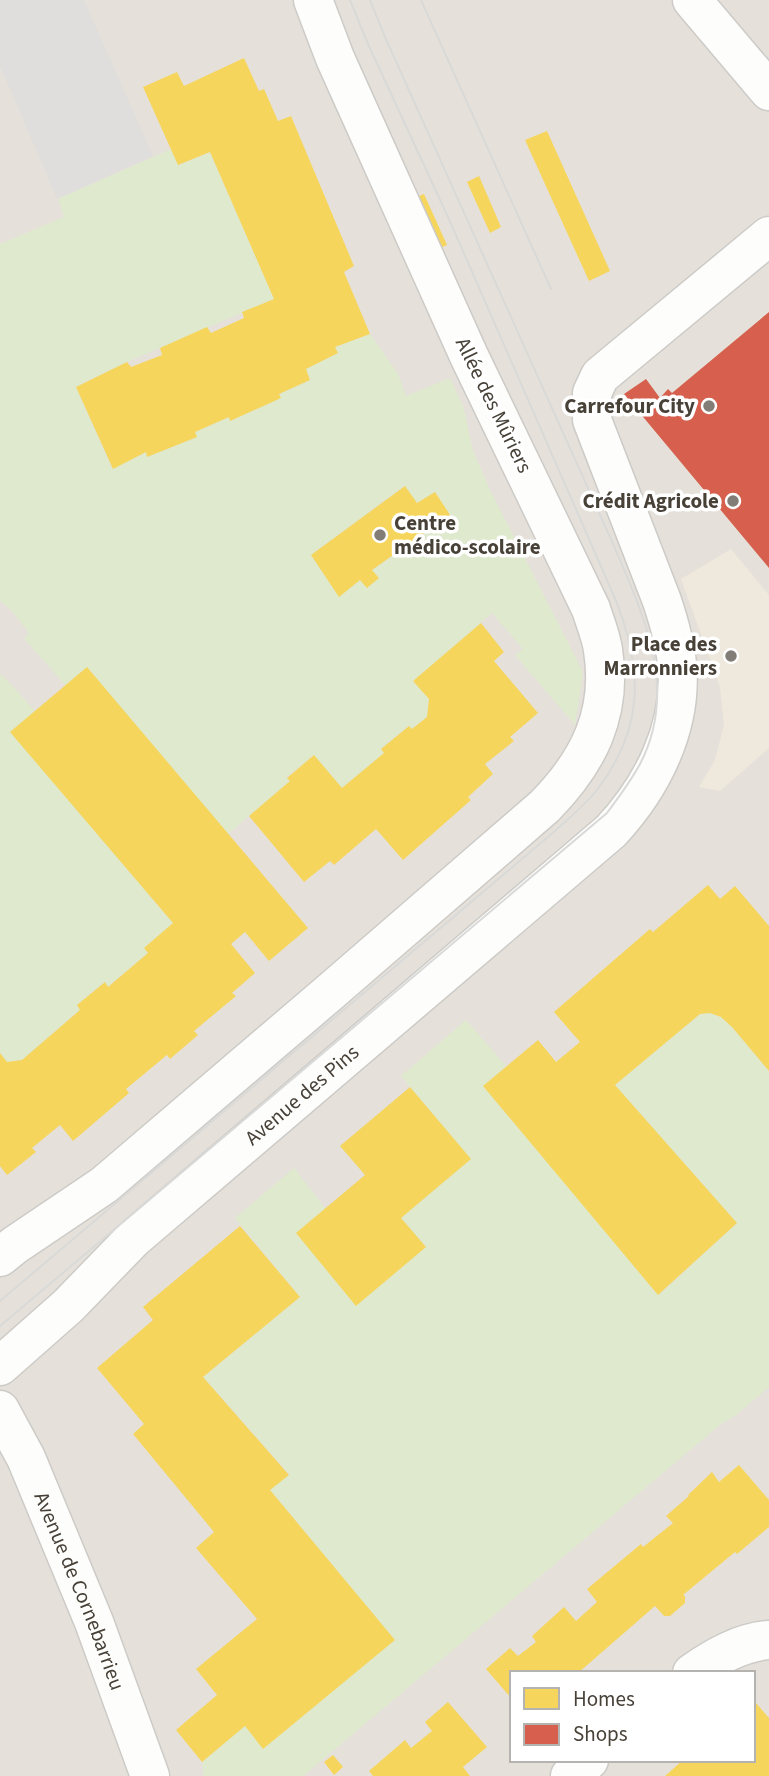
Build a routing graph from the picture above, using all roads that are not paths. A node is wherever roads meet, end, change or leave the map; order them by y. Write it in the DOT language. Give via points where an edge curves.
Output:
graph roads {
  1 [pos="313,0"];
  2 [pos="692,0"];
  3 [pos="769,91"];
  4 [pos="769,236"];
  5 [pos="0,1257"];
  6 [pos="0,1366"];
  7 [pos="0,1410"];
  8 [pos="769,1640"];
  9 [pos="695,1671"];
  10 [pos="587,1762"];
  11 [pos="150,1776"];
  12 [pos="570,1776"];
  1 -- 5 [label="street, Allée des Mûriers" via="469,356 591,609 603,650 605,688 599,724 583,757 545,806 104,1185"];
  2 -- 3 [label="street"];
  4 -- 6 [label="street, Avenue des Pins" via="600,376 592,393 592,420 662,601 677,667 673,719 658,763 636,802 611,831 133,1239 68,1306"];
  7 -- 11 [label="street, Avenue de Cornebarrieu" via="26,1458 94,1622"];
  8 -- 9 [label="street" via="715,1657"];
  10 -- 12 [label="street"];
}
